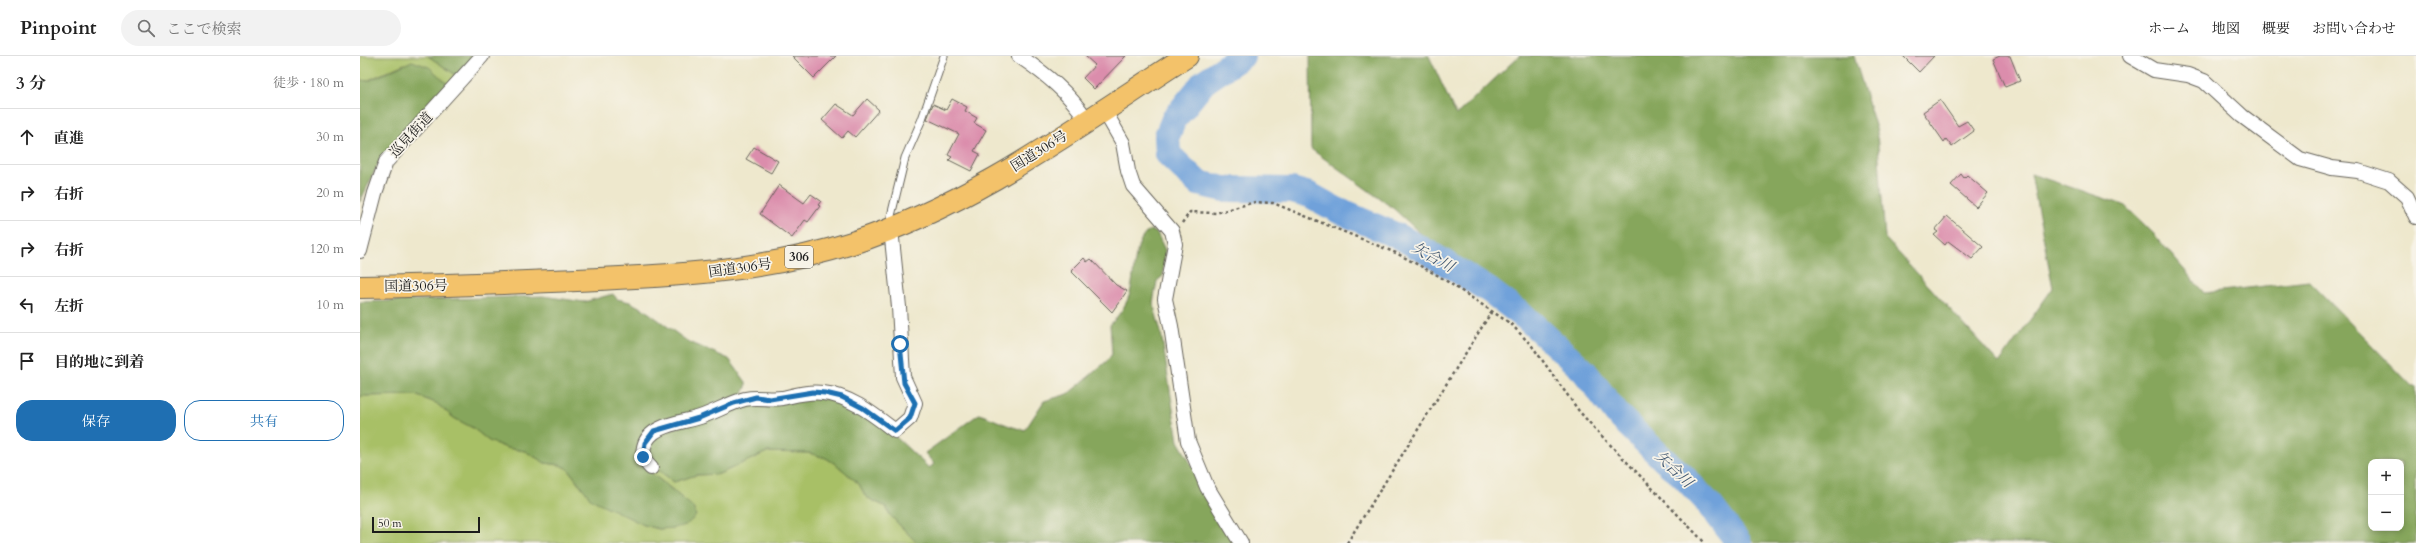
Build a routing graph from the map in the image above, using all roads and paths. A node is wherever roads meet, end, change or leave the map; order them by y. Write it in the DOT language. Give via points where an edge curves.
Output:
graph roads {
  1 [pos="482,56"];
  2 [pos="944,56"];
  3 [pos="1019,56"];
  4 [pos="1188,56"];
  5 [pos="2130,56"];
  6 [pos="1095,115"];
  7 [pos="2416,217"];
  8 [pos="891,229"];
  9 [pos="1175,244"];
  10 [pos="360,251"];
  11 [pos="360,287"];
  12 [pos="1492,311"];
  13 [pos="651,468"];
  14 [pos="1241,543"];
  15 [pos="1347,543"];
  16 [pos="1705,543"];
  1 -- 10 [label="street, 巡見街道" via="386,162"];
  2 -- 8 [label="lane" via="905,158 891,216"];
  3 -- 6 [label="street"];
  4 -- 6 [label="highway, 国道306号 / 306"];
  5 -- 7 [label="street" via="2154,70 2188,75 2204,81 2242,116 2300,159 2332,168 2358,171 2389,181 2407,197"];
  6 -- 8 [label="highway, 国道306号 / 306" via="961,197"];
  6 -- 9 [label="street" via="1124,143 1133,186 1166,222 1172,231"];
  8 -- 11 [label="highway, 国道306号 / 306" via="819,252 748,268 714,272 579,280"];
  8 -- 13 [label="street" via="903,377 915,403 910,418 895,431 863,408 842,397 825,393 745,399 699,418 654,431 643,449 643,457"];
  9 -- 12 [label="path" via="1180,226 1190,212 1216,213 1255,202 1273,203 1396,253 1439,276"];
  9 -- 14 [label="street" via="1165,299 1188,441 1207,487"];
  12 -- 15 [label="path"];
  12 -- 16 [label="path" via="1511,324 1528,341 1583,416"];
}
